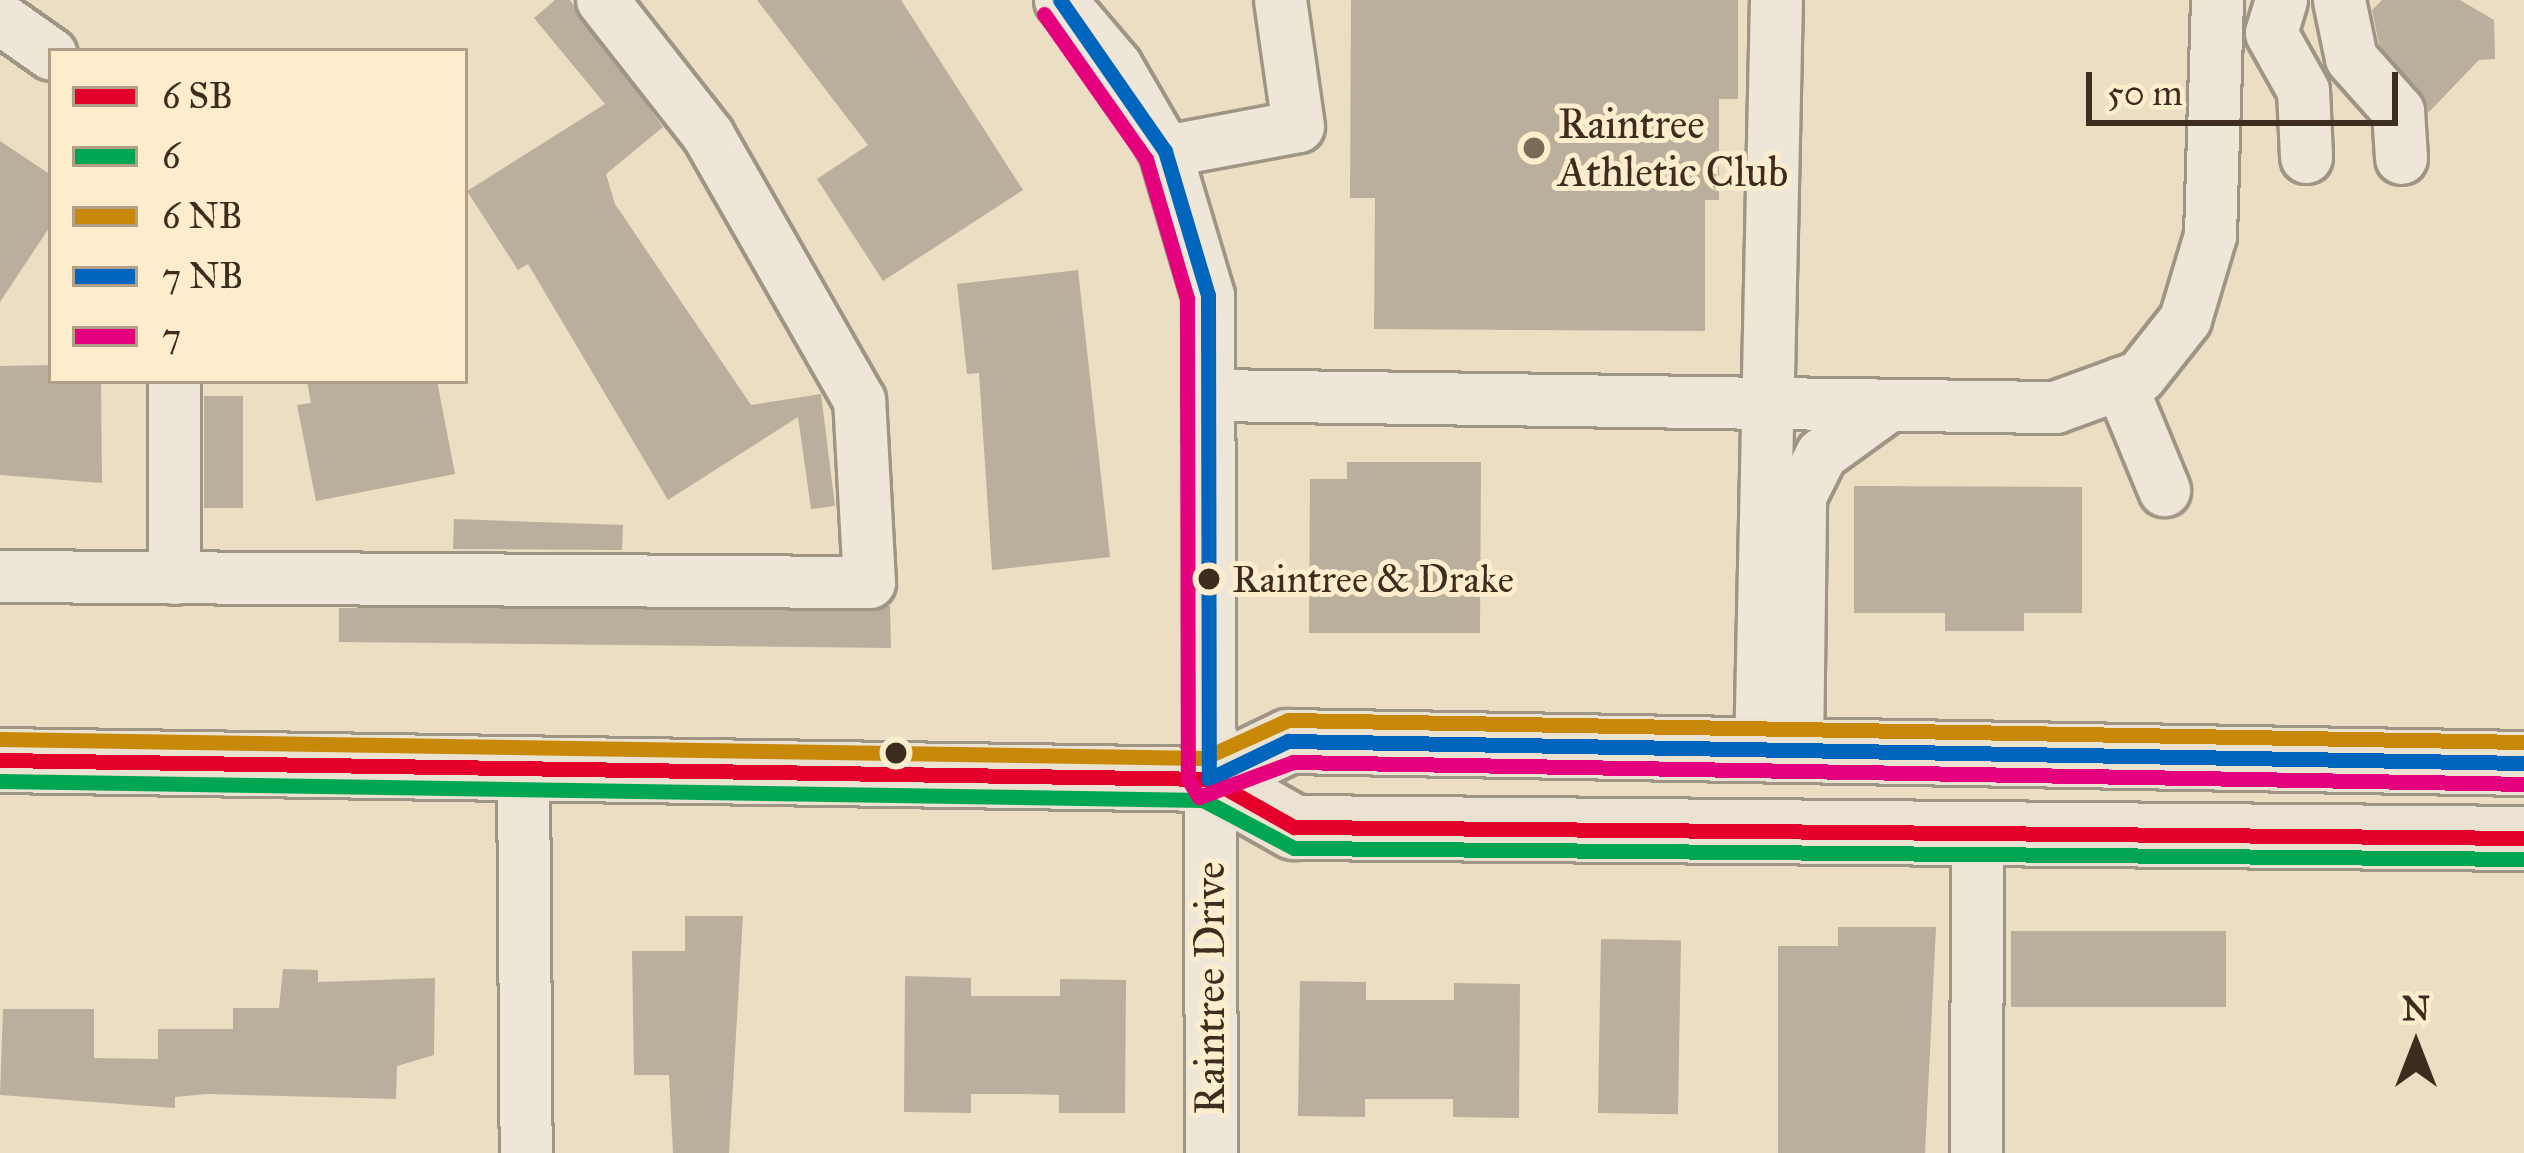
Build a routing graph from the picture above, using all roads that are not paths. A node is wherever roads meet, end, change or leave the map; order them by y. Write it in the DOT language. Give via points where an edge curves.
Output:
graph roads {
  1 [pos="602,0"];
  2 [pos="1280,0"];
  3 [pos="1776,0"];
  4 [pos="2217,0"];
  5 [pos="2282,0"];
  6 [pos="2339,0"];
  7 [pos="1064,1"];
  8 [pos="0,18"];
  9 [pos="48,52"];
  10 [pos="1165,151"];
  11 [pos="2306,158"];
  12 [pos="2401,158"];
  13 [pos="2120,383"];
  14 [pos="174,384"];
  15 [pos="1212,395"];
  16 [pos="1762,399"];
  17 [pos="1886,407"];
  18 [pos="2164,490"];
  19 [pos="0,576"];
  20 [pos="174,578"];
  21 [pos="1779,754"];
  22 [pos="2116,756"];
  23 [pos="0,760"];
  24 [pos="2524,763"];
  25 [pos="524,766"];
  26 [pos="1209,779"];
  27 [pos="1490,830"];
  28 [pos="1977,832"];
  29 [pos="2524,838"];
  30 [pos="526,1153"];
  31 [pos="1211,1153"];
  32 [pos="1976,1153"];
  1 -- 20 [label="street" via="708,135 820,315 859,400 869,582"];
  2 -- 10 [label="street" via="1298,126"];
  3 -- 16 [label="street"];
  4 -- 13 [label="street" via="2205,256 2185,319 2140,376"];
  5 -- 11 [label="street" via="2271,33 2303,90"];
  6 -- 12 [label="street" via="2351,58 2398,111"];
  7 -- 10 [label="street, Raintree Drive"];
  8 -- 9 [label="street"];
  10 -- 15 [label="street, Raintree Drive" via="1208,295"];
  13 -- 17 [label="street" via="2055,407"];
  13 -- 18 [label="street"];
  14 -- 20 [label="street"];
  15 -- 16 [label="street"];
  15 -- 26 [label="street, Raintree Drive"];
  16 -- 17 [label="street"];
  16 -- 21 [label="street"];
  17 -- 21 [label="street" via="1821,454 1800,496"];
  19 -- 20 [label="street"];
  21 -- 22 [label="main road"];
  21 -- 26 [label="main road" via="1288,741"];
  21 -- 27 [label="main road" via="1741,798 1577,798"];
  22 -- 24 [label="main road"];
  22 -- 28 [label="main road" via="2080,788 1999,812"];
  23 -- 25 [label="main road"];
  25 -- 26 [label="main road"];
  25 -- 30 [label="street"];
  26 -- 27 [label="main road" via="1294,826"];
  26 -- 31 [label="street, Raintree Drive"];
  27 -- 28 [label="main road"];
  28 -- 29 [label="main road"];
  28 -- 32 [label="street"];
}
